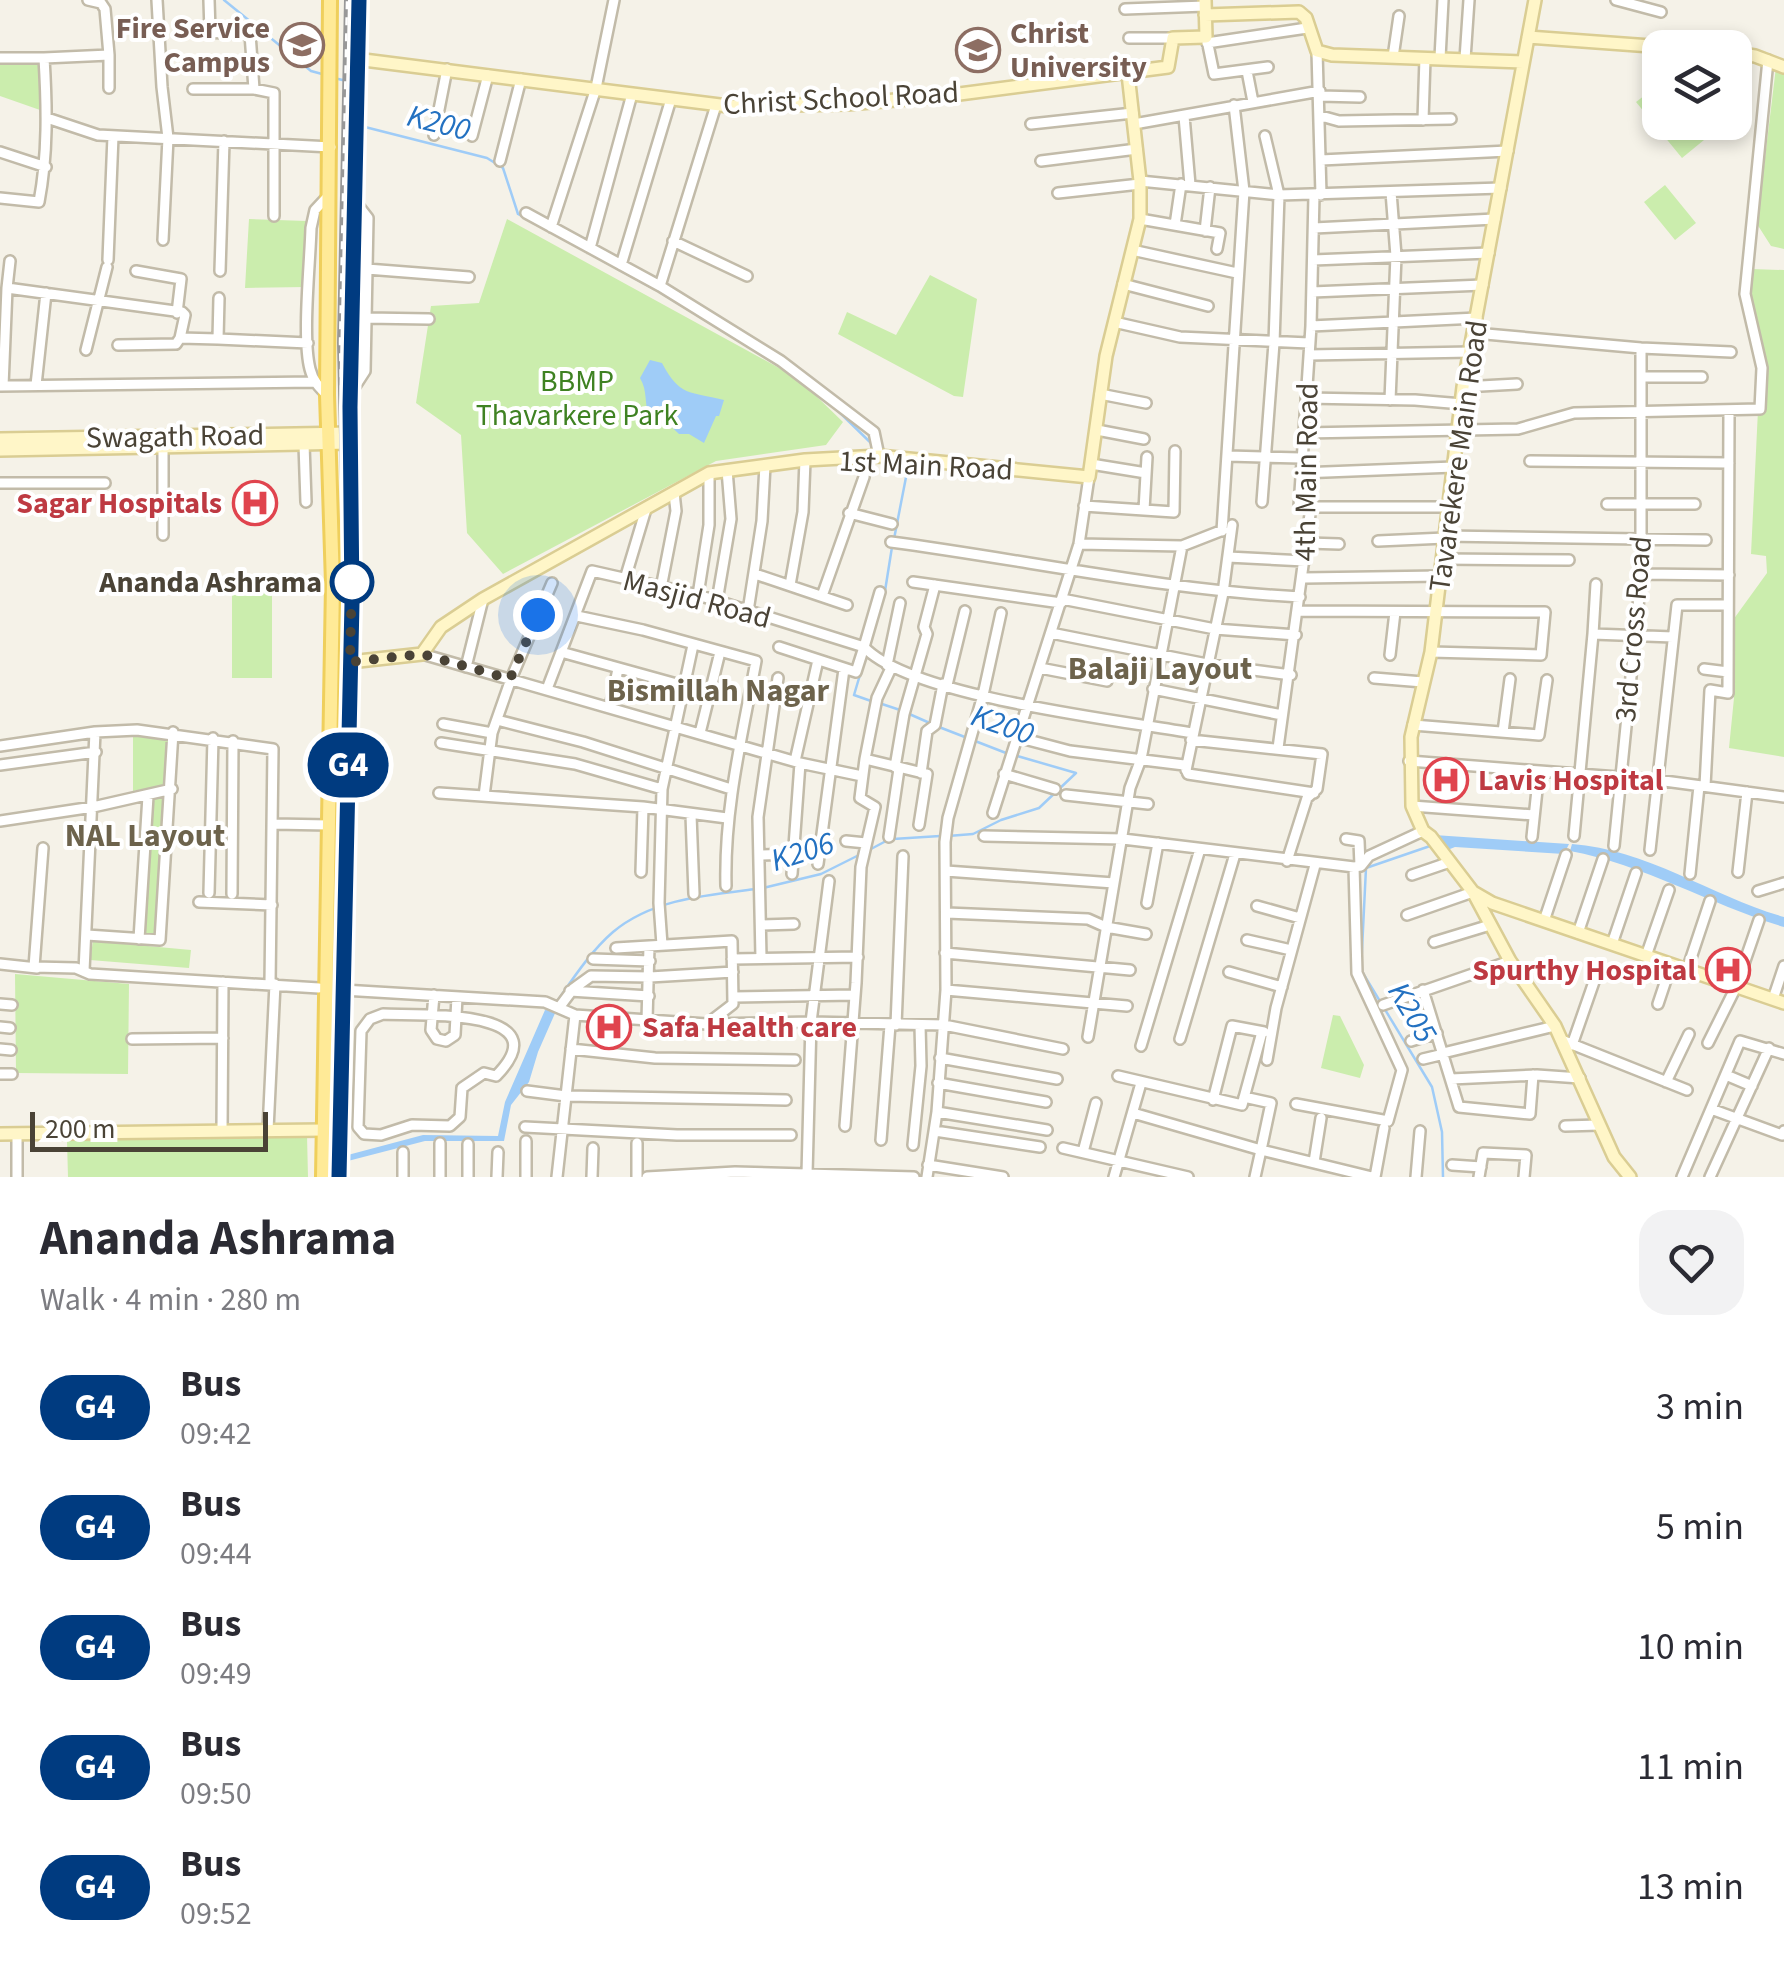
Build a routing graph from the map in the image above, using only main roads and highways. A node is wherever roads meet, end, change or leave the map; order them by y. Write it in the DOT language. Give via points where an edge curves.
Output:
graph roads {
  1 [pos="330,0"];
  2 [pos="359,0"];
  3 [pos="333,661"];
  4 [pos="350,662"];
  5 [pos="323,1177"];
  6 [pos="339,1177"];
  1 -- 3 [label="main road"];
  2 -- 4 [label="main road"];
  3 -- 4 [label="main road"];
  3 -- 5 [label="main road"];
  4 -- 6 [label="main road"];
}
